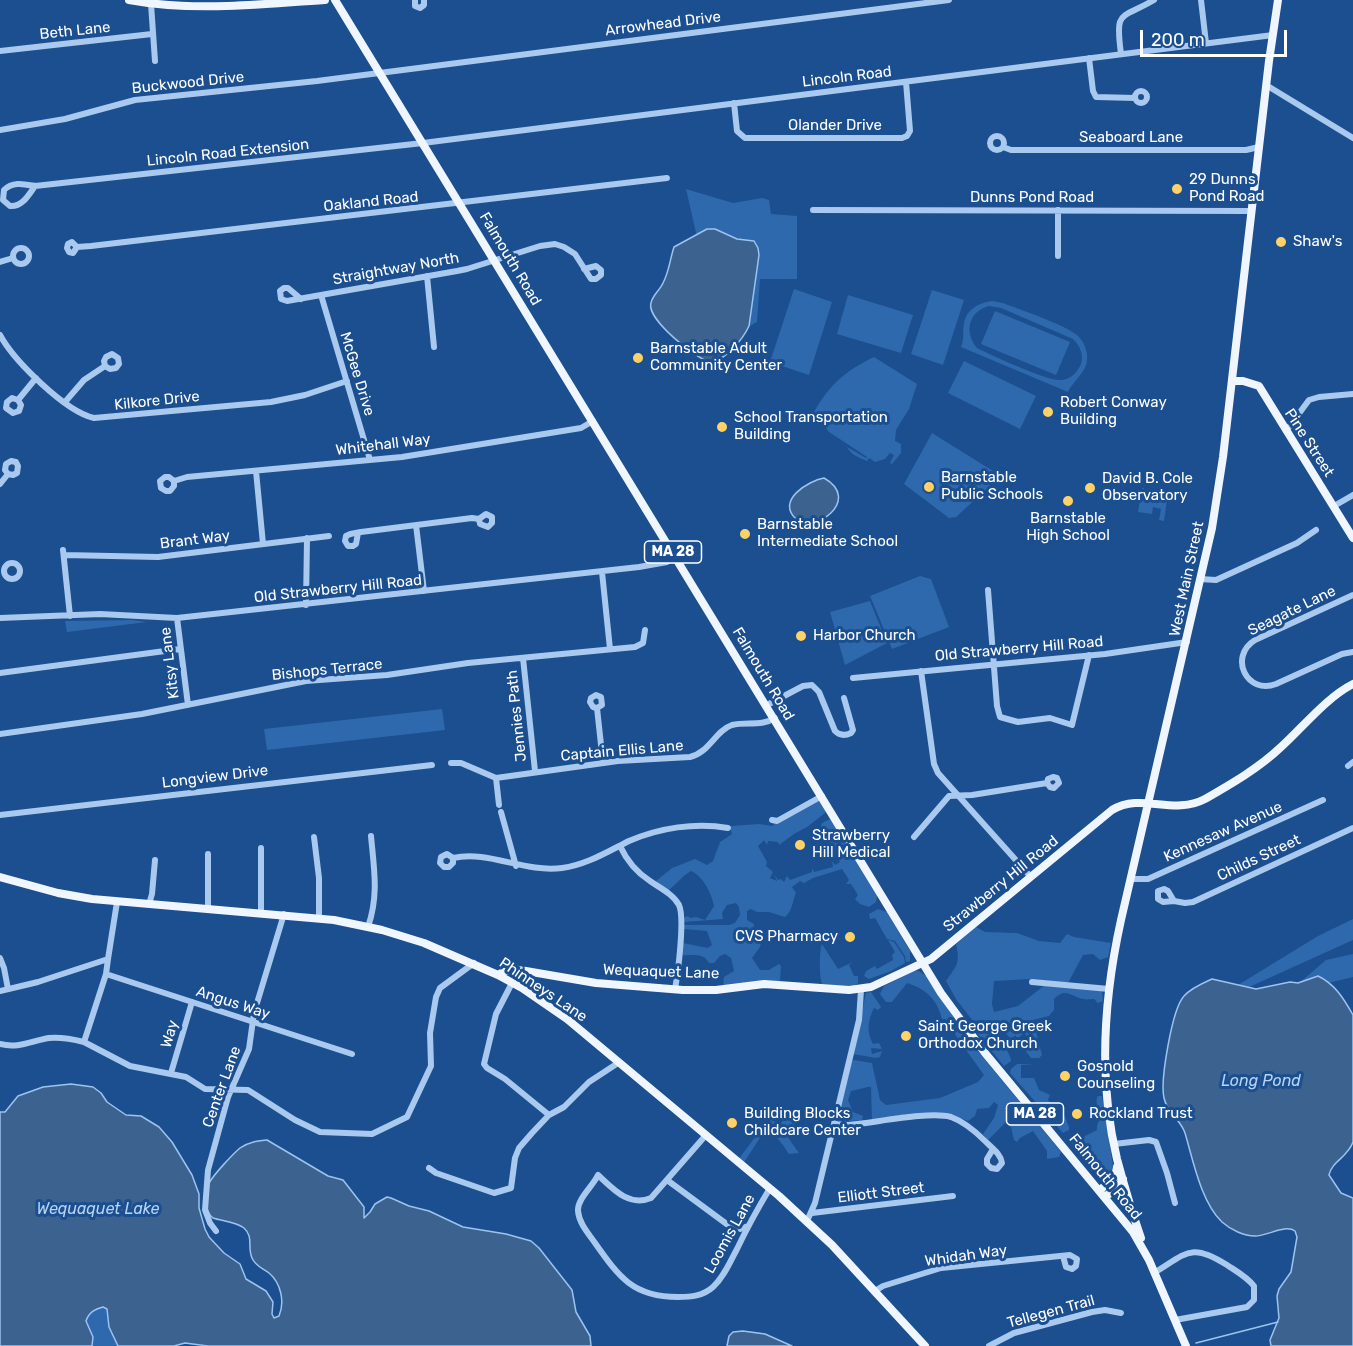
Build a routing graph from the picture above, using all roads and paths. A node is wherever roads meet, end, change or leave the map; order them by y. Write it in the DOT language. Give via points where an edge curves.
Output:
graph roads {
  1 [pos="129,0"];
  2 [pos="325,0"];
  3 [pos="335,0"];
  4 [pos="415,0"];
  5 [pos="424,0"];
  6 [pos="949,0"];
  7 [pos="1154,0"];
  8 [pos="1201,0"];
  9 [pos="1278,0"];
  10 [pos="151,4"];
  11 [pos="152,34"];
  12 [pos="1273,35"];
  13 [pos="1206,43"];
  14 [pos="0,51"];
  15 [pos="1121,54"];
  16 [pos="1089,58"];
  17 [pos="155,61"];
  18 [pos="380,72"];
  19 [pos="906,82"];
  20 [pos="1266,85"];
  21 [pos="1135,98"];
  22 [pos="734,103"];
  23 [pos="0,130"];
  24 [pos="1353,138"];
  25 [pos="423,143"];
  26 [pos="1003,147"];
  27 [pos="1259,147"];
  28 [pos="667,178"];
  29 [pos="35,186"];
  30 [pos="460,203"];
  31 [pos="813,210"];
  32 [pos="1058,210"];
  33 [pos="1251,211"];
  34 [pos="77,247"];
  35 [pos="1058,256"];
  36 [pos="13,258"];
  37 [pos="495,261"];
  38 [pos="0,262"];
  39 [pos="584,269"];
  40 [pos="426,276"];
  41 [pos="321,295"];
  42 [pos="300,299"];
  43 [pos="0,336"];
  44 [pos="434,347"];
  45 [pos="105,366"];
  46 [pos="36,378"];
  47 [pos="347,381"];
  48 [pos="1232,381"];
  49 [pos="1353,394"];
  50 [pos="18,400"];
  51 [pos="65,402"];
  52 [pos="593,421"];
  53 [pos="1286,431"];
  54 [pos="370,460"];
  55 [pos="256,471"];
  56 [pos="8,474"];
  57 [pos="174,481"];
  58 [pos="0,484"];
  59 [pos="1353,495"];
  60 [pos="1334,506"];
  61 [pos="480,519"];
  62 [pos="416,525"];
  63 [pos="1316,530"];
  64 [pos="357,533"];
  65 [pos="329,536"];
  66 [pos="308,538"];
  67 [pos="1353,538"];
  68 [pos="263,544"];
  69 [pos="676,557"];
  70 [pos="602,572"];
  71 [pos="1200,579"];
  72 [pos="988,590"];
  73 [pos="424,591"];
  74 [pos="1353,595"];
  75 [pos="306,605"];
  76 [pos="70,616"];
  77 [pos="0,618"];
  78 [pos="177,618"];
  79 [pos="645,630"];
  80 [pos="1187,642"];
  81 [pos="180,649"];
  82 [pos="610,649"];
  83 [pos="1353,652"];
  84 [pos="1089,655"];
  85 [pos="523,658"];
  86 [pos="993,663"];
  87 [pos="921,670"];
  88 [pos="0,673"];
  89 [pos="853,678"];
  90 [pos="1353,684"];
  91 [pos="844,698"];
  92 [pos="188,705"];
  93 [pos="766,705"];
  94 [pos="597,708"];
  95 [pos="775,718"];
  96 [pos="0,734"];
  97 [pos="451,763"];
  98 [pos="603,763"];
  99 [pos="432,765"];
  100 [pos="535,771"];
  101 [pos="495,778"];
  102 [pos="1047,783"];
  103 [pos="956,794"];
  104 [pos="822,796"];
  105 [pos="1323,800"];
  106 [pos="1148,804"];
  107 [pos="499,805"];
  108 [pos="501,812"];
  109 [pos="0,815"];
  110 [pos="772,820"];
  111 [pos="728,828"];
  112 [pos="1353,828"];
  113 [pos="371,836"];
  114 [pos="314,837"];
  115 [pos="914,837"];
  116 [pos="620,846"];
  117 [pos="261,848"];
  118 [pos="208,854"];
  119 [pos="453,858"];
  120 [pos="155,860"];
  121 [pos="516,866"];
  122 [pos="0,877"];
  123 [pos="1031,877"];
  124 [pos="1131,879"];
  125 [pos="117,902"];
  126 [pos="1173,902"];
  127 [pos="149,904"];
  128 [pos="208,909"];
  129 [pos="261,912"];
  130 [pos="284,914"];
  131 [pos="319,918"];
  132 [pos="368,927"];
  133 [pos="0,958"];
  134 [pos="108,959"];
  135 [pos="474,963"];
  136 [pos="922,963"];
  137 [pos="106,974"];
  138 [pos="498,975"];
  139 [pos="1032,982"];
  140 [pos="512,983"];
  141 [pos="8,989"];
  142 [pos="675,989"];
  143 [pos="1109,989"];
  144 [pos="861,990"];
  145 [pos="0,991"];
  146 [pos="192,1002"];
  147 [pos="252,1022"];
  148 [pos="84,1042"];
  149 [pos="0,1044"];
  150 [pos="352,1054"];
  151 [pos="618,1063"];
  152 [pos="171,1073"];
  153 [pos="231,1090"];
  154 [pos="549,1115"];
  155 [pos="834,1124"];
  156 [pos="706,1135"];
  157 [pos="1114,1144"];
  158 [pos="993,1149"];
  159 [pos="1117,1159"];
  160 [pos="429,1168"];
  161 [pos="1123,1179"];
  162 [pos="668,1180"];
  163 [pos="770,1188"];
  164 [pos="1102,1193"];
  165 [pos="953,1196"];
  166 [pos="1175,1203"];
  167 [pos="812,1213"];
  168 [pos="807,1221"];
  169 [pos="749,1226"];
  170 [pos="216,1231"];
  171 [pos="1063,1256"];
  172 [pos="1149,1260"];
  173 [pos="1154,1273"];
  174 [pos="874,1291"];
  175 [pos="1121,1313"];
  176 [pos="1175,1320"];
  177 [pos="925,1346"];
  178 [pos="989,1346"];
  179 [pos="1186,1346"];
  1 -- 10 [label="main road"];
  2 -- 10 [label="main road" via="202,8"];
  3 -- 18 [label="main road, Falmouth Road / MA 28"];
  4 -- 5 [label="street" via="415,6 420,8"];
  6 -- 18 [label="street, Arrowhead Drive"];
  7 -- 15 [label="street" via="1120,19"];
  8 -- 13 [label="street"];
  9 -- 12 [label="main road, West Main Street"];
  10 -- 11 [label="street"];
  11 -- 14 [label="street, Beth Lane"];
  11 -- 17 [label="street"];
  12 -- 13 [label="street, Lincoln Road"];
  12 -- 20 [label="main road, West Main Street"];
  13 -- 15 [label="street, Lincoln Road"];
  15 -- 16 [label="street, Lincoln Road"];
  16 -- 19 [label="street, Lincoln Road"];
  16 -- 21 [label="street" via="1096,97"];
  18 -- 23 [label="street, Buckwood Drive" via="135,99 65,119"];
  18 -- 25 [label="main road, Falmouth Road / MA 28"];
  19 -- 22 [label="street, Lincoln Road"];
  19 -- 22 [label="street, Olander Drive" via="910,131 902,138 745,138 737,131"];
  20 -- 24 [label="street"];
  20 -- 27 [label="main road, West Main Street"];
  22 -- 25 [label="street, Lincoln Road"];
  25 -- 29 [label="street, Lincoln Road Extension"];
  25 -- 30 [label="main road, Falmouth Road / MA 28"];
  26 -- 27 [label="street, Seaboard Lane"];
  27 -- 33 [label="main road, West Main Street"];
  28 -- 30 [label="street, Oakland Road"];
  29 -- 29 [label="street, Lincoln Road Extension" via="17,206 3,200 9,185"];
  30 -- 34 [label="street, Oakland Road"];
  30 -- 37 [label="main road, Falmouth Road / MA 28"];
  31 -- 32 [label="street, Dunns Pond Road"];
  32 -- 33 [label="street, Dunns Pond Road"];
  32 -- 35 [label="street"];
  33 -- 48 [label="main road, West Main Street"];
  36 -- 38 [label="street"];
  37 -- 39 [label="street, Straightway North" via="555,244 572,251"];
  37 -- 40 [label="street, Straightway North"];
  37 -- 52 [label="main road, Falmouth Road / MA 28"];
  40 -- 41 [label="street, Straightway North"];
  40 -- 44 [label="street"];
  41 -- 42 [label="street, Straightway North"];
  41 -- 47 [label="street, McGee Drive"];
  43 -- 46 [label="street, Kilkore Drive"];
  45 -- 51 [label="street" via="84,380"];
  46 -- 50 [label="street"];
  46 -- 51 [label="street, Kilkore Drive"];
  47 -- 51 [label="street, Kilkore Drive" via="278,401 106,418 84,415"];
  47 -- 54 [label="street, McGee Drive"];
  48 -- 53 [label="main road, Pine Street" via="1259,386"];
  48 -- 71 [label="main road, West Main Street" via="1218,494"];
  49 -- 53 [label="street" via="1309,400"];
  52 -- 54 [label="street, Whitehall Way" via="581,428"];
  52 -- 69 [label="main road, Falmouth Road / MA 28"];
  53 -- 60 [label="main road, Pine Street"];
  54 -- 55 [label="street, Whitehall Way"];
  55 -- 57 [label="street, Whitehall Way"];
  55 -- 68 [label="street"];
  56 -- 58 [label="street"];
  59 -- 60 [label="street"];
  60 -- 67 [label="main road, Pine Street"];
  61 -- 62 [label="street"];
  62 -- 64 [label="street"];
  62 -- 73 [label="street"];
  63 -- 71 [label="street" via="1297,543 1216,580"];
  65 -- 66 [label="street, Brant Way"];
  66 -- 68 [label="street, Brant Way"];
  66 -- 75 [label="street"];
  68 -- 76 [label="street, Brant Way" via="158,557 63,552"];
  69 -- 70 [label="street, Old Strawberry Hill Road" via="667,562"];
  69 -- 93 [label="main road, Falmouth Road / MA 28"];
  70 -- 73 [label="street, Old Strawberry Hill Road"];
  70 -- 82 [label="street"];
  71 -- 80 [label="main road, West Main Street"];
  72 -- 86 [label="street"];
  73 -- 75 [label="street, Old Strawberry Hill Road"];
  74 -- 83 [label="street, Seagate Lane" via="1250,643 1242,655 1241,666 1252,682 1272,686"];
  75 -- 78 [label="street, Old Strawberry Hill Road"];
  76 -- 77 [label="street, Old Strawberry Hill Road"];
  76 -- 78 [label="street, Old Strawberry Hill Road"];
  78 -- 81 [label="street, Kitsy Lane"];
  79 -- 82 [label="street, Bishops Terrace" via="644,641 638,647"];
  80 -- 84 [label="street, Old Strawberry Hill Road"];
  80 -- 106 [label="main road, West Main Street"];
  81 -- 88 [label="street"];
  81 -- 92 [label="street, Kitsy Lane"];
  82 -- 85 [label="street, Bishops Terrace"];
  84 -- 86 [label="street, Old Strawberry Hill Road"];
  84 -- 86 [label="street" via="1072,724 1050,718 1018,722 1000,717"];
  85 -- 92 [label="street, Bishops Terrace" via="306,681"];
  85 -- 100 [label="street, Jennies Path"];
  86 -- 87 [label="street, Old Strawberry Hill Road"];
  87 -- 89 [label="street, Old Strawberry Hill Road"];
  87 -- 103 [label="street" via="934,764"];
  90 -- 106 [label="main road, Strawberry Hill Road" via="1269,758 1206,798 1183,807"];
  91 -- 93 [label="street" via="853,730 844,735 834,729 819,692 812,685"];
  92 -- 96 [label="street, Bishops Terrace"];
  93 -- 95 [label="main road, Falmouth Road / MA 28"];
  94 -- 98 [label="street"];
  95 -- 98 [label="street, Captain Ellis Lane" via="731,726 696,756"];
  95 -- 104 [label="main road, Falmouth Road / MA 28"];
  97 -- 101 [label="street" via="461,763"];
  98 -- 100 [label="street, Captain Ellis Lane"];
  99 -- 109 [label="street, Longview Drive"];
  100 -- 101 [label="street, Captain Ellis Lane"];
  101 -- 107 [label="street"];
  102 -- 103 [label="street"];
  103 -- 115 [label="street" via="944,800"];
  103 -- 123 [label="street"];
  104 -- 110 [label="street" via="777,821"];
  104 -- 136 [label="main road, Falmouth Road / MA 28"];
  105 -- 124 [label="street, Kennesaw Avenue" via="1148,879"];
  106 -- 123 [label="main road, Strawberry Hill Road" via="1131,803 1116,808"];
  106 -- 124 [label="main road, West Main Street"];
  108 -- 121 [label="street"];
  111 -- 116 [label="street" via="673,828"];
  112 -- 126 [label="street, Childs Street" via="1193,902"];
  113 -- 132 [label="street" via="376,889"];
  114 -- 131 [label="street"];
  116 -- 121 [label="street" via="565,868"];
  116 -- 142 [label="street" via="631,865 679,906"];
  117 -- 129 [label="street"];
  118 -- 128 [label="street"];
  119 -- 121 [label="street" via="476,856"];
  120 -- 127 [label="street"];
  122 -- 125 [label="main road, Phinneys Lane" via="58,893"];
  123 -- 136 [label="main road, Strawberry Hill Road"];
  124 -- 143 [label="main road, West Main Street"];
  125 -- 127 [label="main road, Phinneys Lane"];
  125 -- 134 [label="street"];
  127 -- 128 [label="main road, Phinneys Lane"];
  128 -- 129 [label="main road, Phinneys Lane"];
  129 -- 130 [label="main road, Phinneys Lane"];
  130 -- 131 [label="main road, Phinneys Lane"];
  130 -- 147 [label="street, Center Lane"];
  131 -- 132 [label="main road, Phinneys Lane"];
  132 -- 135 [label="main road, Phinneys Lane"];
  133 -- 141 [label="street"];
  134 -- 137 [label="street"];
  134 -- 141 [label="street"];
  135 -- 138 [label="main road, Phinneys Lane"];
  135 -- 153 [label="street" via="440,988 430,1033 431,1066 407,1117 372,1134 320,1132 248,1090"];
  136 -- 144 [label="main road, Strawberry Hill Road"];
  136 -- 164 [label="main road, Falmouth Road / MA 28" via="985,1053"];
  137 -- 146 [label="street, Angus Way"];
  137 -- 148 [label="street"];
  138 -- 140 [label="main road, Phinneys Lane"];
  138 -- 142 [label="main road, Wequaquet Lane" via="514,969 596,983"];
  139 -- 143 [label="street"];
  140 -- 151 [label="main road, Phinneys Lane" via="567,1019"];
  140 -- 154 [label="street" via="496,1014 484,1064"];
  141 -- 145 [label="street"];
  142 -- 144 [label="main road, Wequaquet Lane" via="772,984"];
  143 -- 157 [label="main road, West Main Street" via="1107,1092"];
  144 -- 155 [label="street" via="859,1020"];
  146 -- 147 [label="street, Angus Way"];
  146 -- 152 [label="street, Way"];
  147 -- 150 [label="street, Angus Way"];
  147 -- 153 [label="street, Center Lane" via="249,1049"];
  148 -- 149 [label="street" via="59,1038 23,1046"];
  148 -- 152 [label="street" via="130,1066"];
  151 -- 154 [label="street" via="589,1082 561,1110"];
  151 -- 156 [label="main road, Phinneys Lane"];
  152 -- 153 [label="street" via="205,1089"];
  153 -- 170 [label="street, Center Lane" via="205,1194 205,1210"];
  154 -- 160 [label="street" via="519,1148 512,1167 511,1188 503,1192 494,1193"];
  155 -- 158 [label="street" via="941,1115 969,1126"];
  155 -- 167 [label="street"];
  156 -- 162 [label="street"];
  156 -- 163 [label="main road, Phinneys Lane"];
  157 -- 159 [label="main road, West Main Street"];
  157 -- 166 [label="street" via="1156,1142"];
  159 -- 161 [label="main road, West Main Street"];
  159 -- 164 [label="main road" via="1115,1177"];
  161 -- 164 [label="main road" via="1119,1186"];
  161 -- 172 [label="main road, West Main Street"];
  162 -- 169 [label="street" via="728,1225 740,1229"];
  162 -- 169 [label="street, Loomis Lane" via="651,1198 636,1202 598,1175 578,1209 583,1226 616,1274 636,1288 665,1297 700,1295 726,1272"];
  163 -- 168 [label="main road, Phinneys Lane"];
  163 -- 169 [label="street, Loomis Lane"];
  164 -- 172 [label="main road, Falmouth Road / MA 28"];
  165 -- 167 [label="street, Elliott Street"];
  167 -- 168 [label="street"];
  168 -- 174 [label="main road, Phinneys Lane"];
  171 -- 174 [label="street, Whidah Way" via="941,1268"];
  172 -- 173 [label="main road, Falmouth Road / MA 28"];
  173 -- 176 [label="main road, Falmouth Road / MA 28"];
  173 -- 176 [label="street" via="1187,1253 1203,1252 1253,1284 1254,1299 1247,1307"];
  174 -- 177 [label="main road, Phinneys Lane"];
  175 -- 178 [label="street, Tellegen Trail" via="1092,1312 1014,1333"];
  176 -- 179 [label="main road, Falmouth Road / MA 28"];
}
